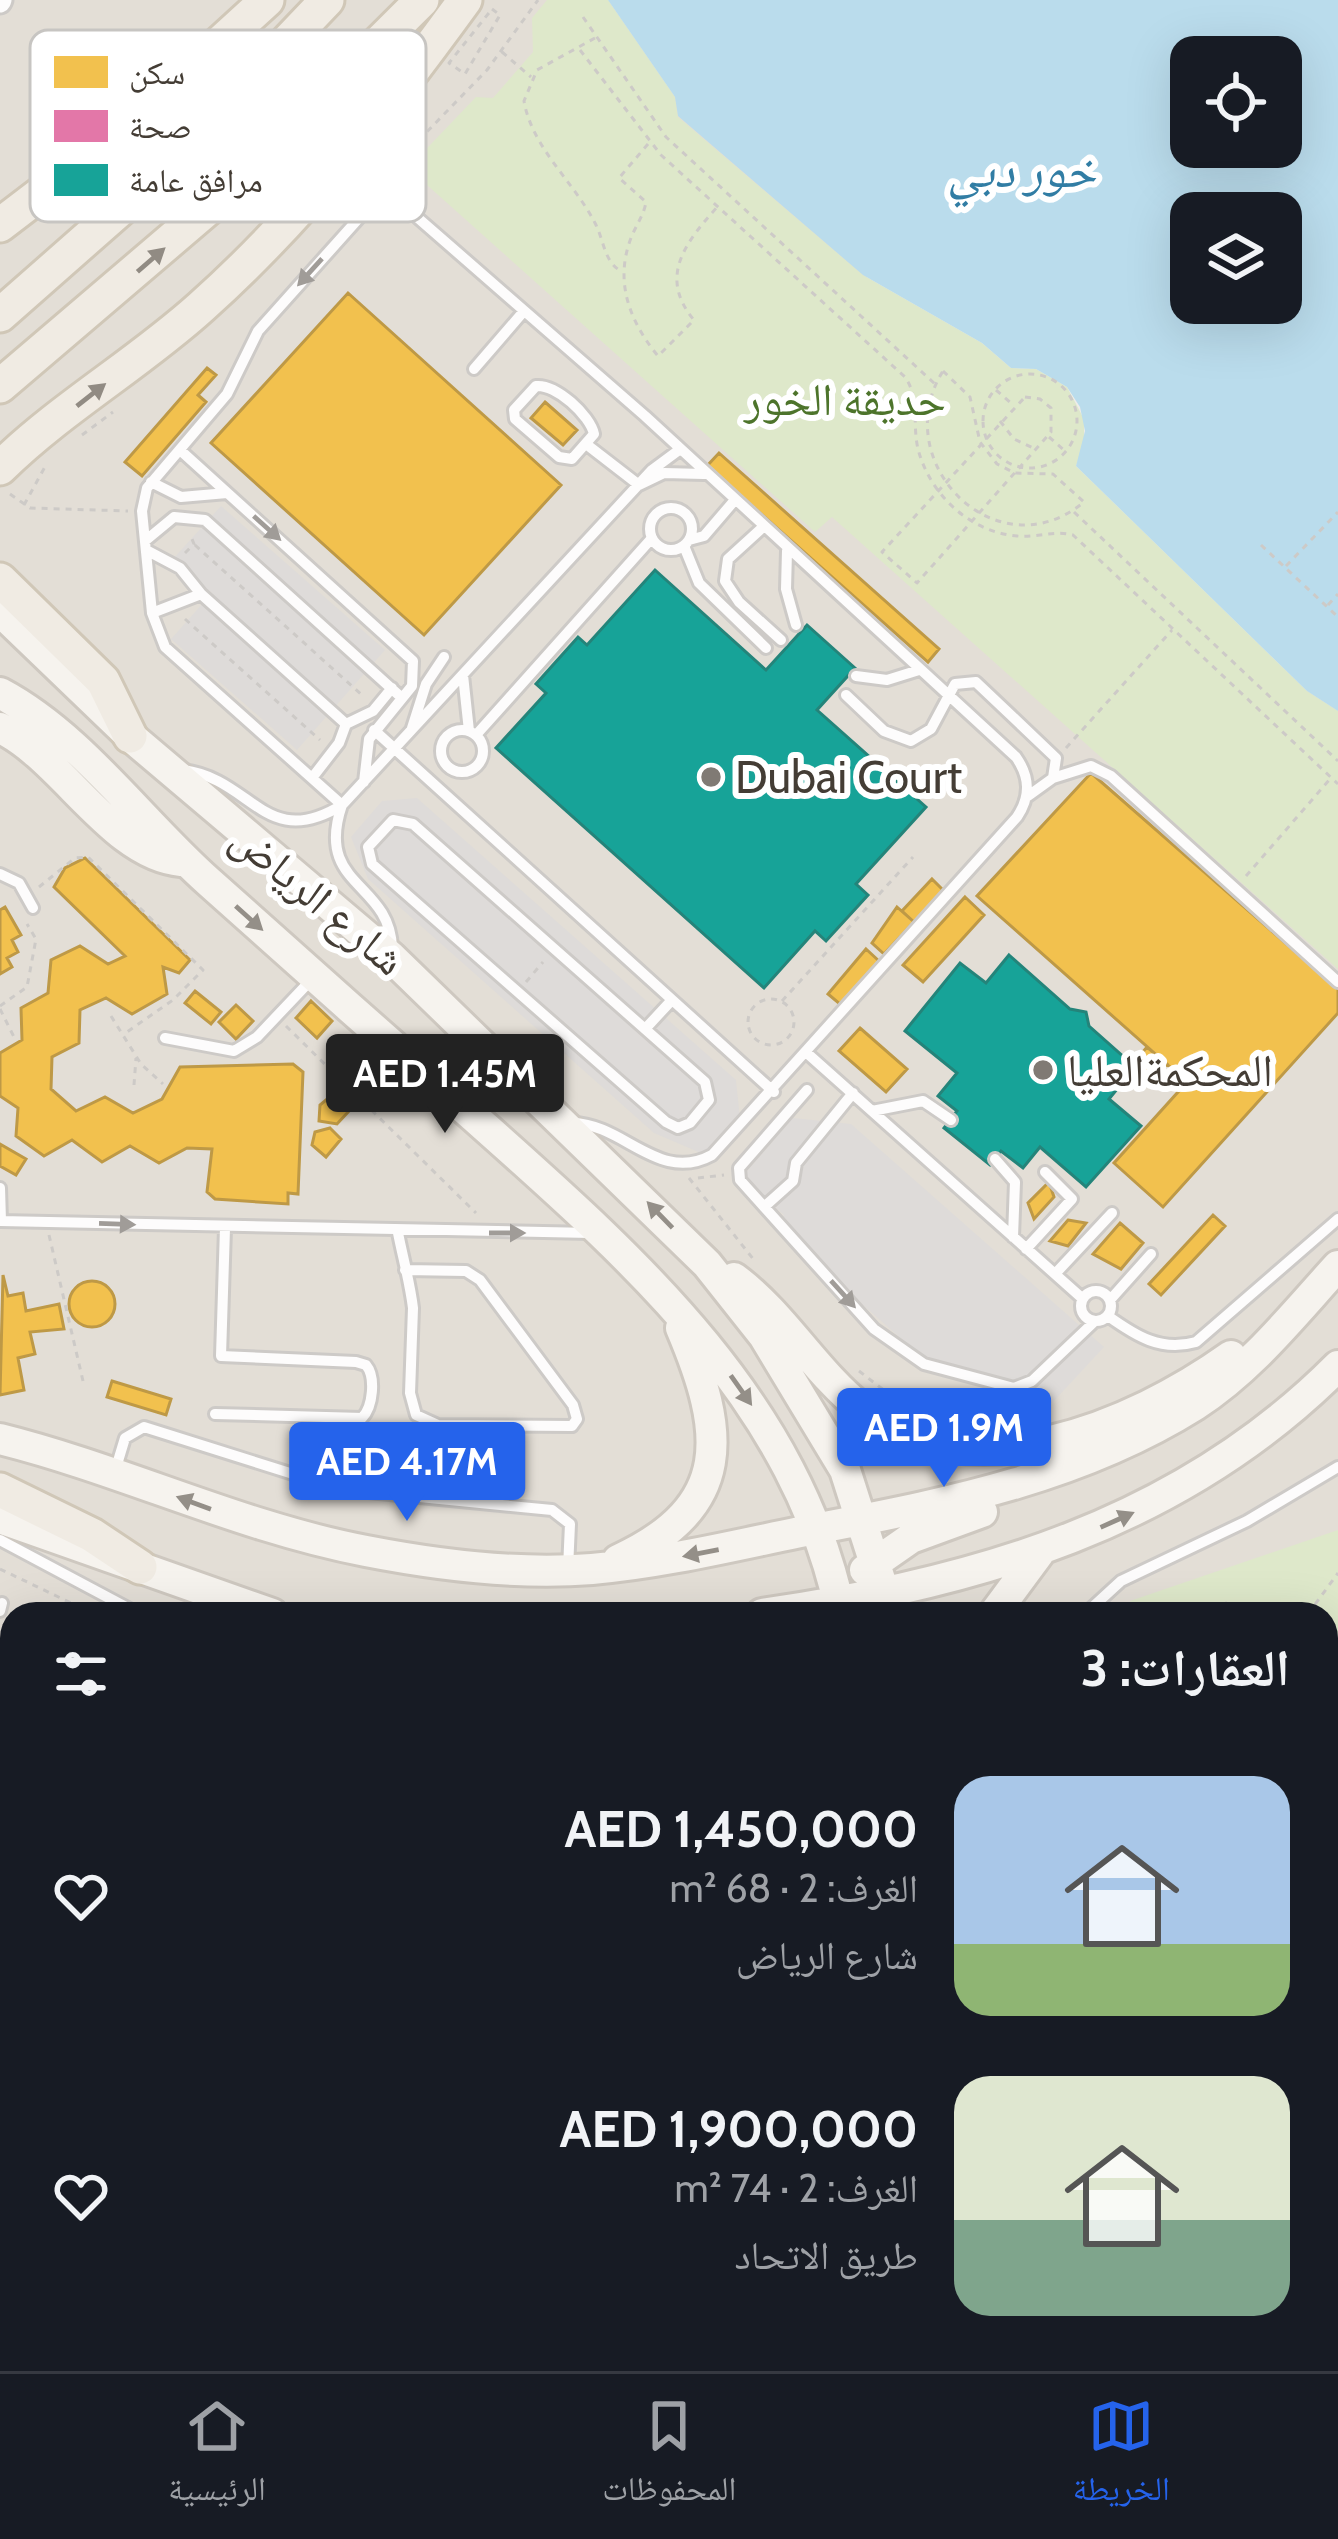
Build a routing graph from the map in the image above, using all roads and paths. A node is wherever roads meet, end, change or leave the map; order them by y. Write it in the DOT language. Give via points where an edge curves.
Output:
graph roads {
  1 [pos="267,0"];
  2 [pos="327,0"];
  3 [pos="422,0"];
  4 [pos="465,0"];
  5 [pos="538,0"];
  6 [pos="583,16"];
  7 [pos="234,30"];
  8 [pos="300,30"];
  9 [pos="392,30"];
  10 [pos="596,37"];
  11 [pos="580,50"];
  12 [pos="501,51"];
  13 [pos="426,52"];
  14 [pos="475,63"];
  15 [pos="487,70"];
  16 [pos="531,76"];
  17 [pos="426,133"];
  18 [pos="649,143"];
  19 [pos="30,202"];
  20 [pos="718,206"];
  21 [pos="104,222"];
  22 [pos="193,222"];
  23 [pos="288,222"];
  24 [pos="356,222"];
  25 [pos="423,222"];
  26 [pos="0,225"];
  27 [pos="625,272"];
  28 [pos="13,305"];
  29 [pos="524,310"];
  30 [pos="474,369"];
  31 [pos="935,384"];
  32 [pos="0,386"];
  33 [pos="995,389"];
  34 [pos="1012,405"];
  35 [pos="1000,419"];
  36 [pos="985,436"];
  37 [pos="1048,436"];
  38 [pos="980,442"];
  39 [pos="586,444"];
  40 [pos="1037,448"];
  41 [pos="180,450"];
  42 [pos="679,450"];
  43 [pos="1066,452"];
  44 [pos="1020,467"];
  45 [pos="0,468"];
  46 [pos="1015,473"];
  47 [pos="705,475"];
  48 [pos="151,482"];
  49 [pos="944,483"];
  50 [pos="639,485"];
  51 [pos="0,487"];
  52 [pos="938,490"];
  53 [pos="227,493"];
  54 [pos="734,501"];
  55 [pos="142,511"];
  56 [pos="1073,511"];
  57 [pos="1338,512"];
  58 [pos="978,514"];
  59 [pos="971,521"];
  60 [pos="762,528"];
  61 [pos="652,538"];
  62 [pos="687,543"];
  63 [pos="194,544"];
  64 [pos="1262,545"];
  65 [pos="145,546"];
  66 [pos="787,551"];
  67 [pos="1285,567"];
  68 [pos="0,580"];
  69 [pos="201,594"];
  70 [pos="1338,594"];
  71 [pos="1327,606"];
  72 [pos="0,611"];
  73 [pos="152,613"];
  74 [pos="1338,617"];
  75 [pos="796,626"];
  76 [pos="1173,629"];
  77 [pos="781,640"];
  78 [pos="766,648"];
  79 [pos="444,657"];
  80 [pos="919,670"];
  81 [pos="463,675"];
  82 [pos="856,676"];
  83 [pos="392,688"];
  84 [pos="0,693"];
  85 [pos="945,694"];
  86 [pos="846,695"];
  87 [pos="365,697"];
  88 [pos="402,698"];
  89 [pos="346,724"];
  90 [pos="0,728"];
  91 [pos="374,730"];
  92 [pos="412,731"];
  93 [pos="130,736"];
  94 [pos="395,749"];
  95 [pos="1056,758"];
  96 [pos="1338,761"];
  97 [pos="167,769"];
  98 [pos="1331,777"];
  99 [pos="312,778"];
  100 [pos="1053,778"];
  101 [pos="364,782"];
  102 [pos="1338,784"];
  103 [pos="1028,796"];
  104 [pos="342,805"];
  105 [pos="913,856"];
  106 [pos="185,861"];
  107 [pos="0,874"];
  108 [pos="1235,888"];
  109 [pos="30,903"];
  110 [pos="391,957"];
  111 [pos="314,976"];
  112 [pos="1338,982"];
  113 [pos="671,1001"];
  114 [pos="782,1001"];
  115 [pos="0,1008"];
  116 [pos="111,1016"];
  117 [pos="276,1016"];
  118 [pos="645,1028"];
  119 [pos="124,1034"];
  120 [pos="165,1038"];
  121 [pos="15,1039"];
  122 [pos="808,1054"];
  123 [pos="136,1056"];
  124 [pos="163,1084"];
  125 [pos="134,1085"];
  126 [pos="807,1090"];
  127 [pos="774,1091"];
  128 [pos="853,1093"];
  129 [pos="872,1111"];
  130 [pos="950,1120"];
  131 [pos="568,1124"];
  132 [pos="994,1159"];
  133 [pos="1045,1172"];
  134 [pos="738,1174"];
  135 [pos="689,1178"];
  136 [pos="0,1188"];
  137 [pos="764,1207"];
  138 [pos="1112,1214"];
  139 [pos="1338,1219"];
  140 [pos="0,1221"];
  141 [pos="46,1222"];
  142 [pos="225,1228"];
  143 [pos="398,1233"];
  144 [pos="496,1233"];
  145 [pos="603,1233"];
  146 [pos="1013,1237"];
  147 [pos="1026,1249"];
  148 [pos="1151,1254"];
  149 [pos="707,1264"];
  150 [pos="1338,1266"];
  151 [pos="406,1270"];
  152 [pos="1055,1274"];
  153 [pos="667,1295"];
  154 [pos="1083,1299"];
  155 [pos="1110,1300"];
  156 [pos="1305,1305"];
  157 [pos="1101,1318"];
  158 [pos="1338,1366"];
  159 [pos="83,1381"];
  160 [pos="215,1414"];
  161 [pos="3,1435"];
  162 [pos="1116,1448"];
  163 [pos="1338,1467"];
  164 [pos="114,1474"];
  165 [pos="849,1479"];
  166 [pos="0,1490"];
  167 [pos="801,1493"];
  168 [pos="0,1518"];
  169 [pos="864,1520"];
  170 [pos="815,1529"];
  171 [pos="0,1540"];
  172 [pos="1039,1553"];
  173 [pos="876,1560"];
  174 [pos="140,1567"];
  175 [pos="0,1569"];
  176 [pos="580,1570"];
  177 [pos="1338,1573"];
  178 [pos="69,1602"];
  179 [pos="116,1602"];
  180 [pos="238,1602"];
  181 [pos="838,1602"];
  182 [pos="845,1602"];
  183 [pos="887,1602"];
  184 [pos="894,1602"];
  185 [pos="1003,1602"];
  186 [pos="1097,1602"];
  187 [pos="1317,1602"];
  1 -- 7 [label="main road"];
  2 -- 8 [label="main road"];
  9 -- 3 [label="main road, one-way"];
  13 -- 4 [label="main road, one-way"];
  5 -- 12 [label="path"];
  6 -- 10 [label="path"];
  10 -- 11 [label="path"];
  10 -- 31 [label="path" via="666,137"];
  11 -- 16 [label="path"];
  11 -- 18 [label="path"];
  12 -- 15 [label="path"];
  12 -- 16 [label="path"];
  14 -- 14 [label="path" via="500,15 492,9 449,62 465,74"];
  14 -- 15 [label="path"];
  15 -- 17 [label="path"];
  16 -- 27 [label="path" via="528,117 559,177 593,219 610,263"];
  18 -- 20 [label="path"];
  18 -- 27 [label="path" via="619,178 646,206"];
  19 -- 26 [label="main road"];
  20 -- 27 [label="path" via="676,267 677,290 694,320 658,356 632,317"];
  20 -- 52 [label="path" via="905,377 918,448"];
  21 -- 28 [label="main road"];
  32 -- 22 [label="main road, one-way"];
  45 -- 23 [label="main road, one-way" via="164,339"];
  24 -- 41 [label="lane, one-way" via="259,331 227,394"];
  25 -- 29 [label="lane"];
  29 -- 30 [label="lane"];
  29 -- 42 [label="lane"];
  31 -- 38 [label="path" via="943,371 970,397"];
  31 -- 49 [label="path" via="925,435"];
  33 -- 34 [label="path"];
  33 -- 36 [label="path" via="984,409"];
  33 -- 43 [label="path" via="1030,374 1065,389 1077,425"];
  34 -- 35 [label="path"];
  34 -- 37 [label="path" via="1025,397 1044,401 1054,418"];
  35 -- 36 [label="path"];
  35 -- 40 [label="path" via="1014,439"];
  36 -- 38 [label="path"];
  36 -- 44 [label="path" via="994,452"];
  37 -- 40 [label="path"];
  37 -- 43 [label="path"];
  38 -- 46 [label="path"];
  38 -- 49 [label="path"];
  39 -- 39 [label="lane" via="592,424 550,387 536,386 514,410 517,422 560,458"];
  39 -- 50 [label="lane"];
  40 -- 44 [label="path"];
  41 -- 48 [label="lane"];
  41 -- 53 [label="lane"];
  42 -- 47 [label="lane"];
  42 -- 50 [label="lane"];
  43 -- 44 [label="path"];
  44 -- 46 [label="path"];
  46 -- 56 [label="path" via="1053,474 1084,502"];
  46 -- 58 [label="path"];
  47 -- 50 [label="lane" via="664,473"];
  47 -- 54 [label="lane"];
  48 -- 53 [label="lane" via="181,497"];
  48 -- 55 [label="lane"];
  49 -- 52 [label="path"];
  49 -- 58 [label="path"];
  50 -- 81 [label="lane"];
  51 -- 55 [label="path" via="30,508"];
  52 -- 59 [label="path"];
  52 -- 59 [label="path" via="882,552 917,583"];
  53 -- 88 [label="lane, one-way" via="407,654 416,678"];
  54 -- 60 [label="lane"];
  54 -- 62 [label="lane" via="704,536"];
  55 -- 65 [label="lane"];
  56 -- 58 [label="path" via="1026,526"];
  56 -- 96 [label="path"];
  57 -- 67 [label="path"];
  58 -- 59 [label="path"];
  59 -- 76 [label="path" via="1018,536 1072,535"];
  60 -- 66 [label="lane"];
  60 -- 77 [label="lane" via="728,559 725,581"];
  61 -- 62 [label="lane" via="670,550"];
  61 -- 62 [label="lane" via="654,517 672,508 690,520"];
  61 -- 81 [label="lane" via="473,733"];
  62 -- 78 [label="lane" via="699,583"];
  63 -- 87 [label="path"];
  64 -- 67 [label="path"];
  65 -- 69 [label="lane"];
  65 -- 73 [label="lane"];
  65 -- 83 [label="lane" via="173,518 205,520"];
  66 -- 75 [label="lane"];
  66 -- 80 [label="lane"];
  67 -- 71 [label="path"];
  68 -- 93 [label="main road" via="103,681"];
  69 -- 73 [label="lane"];
  69 -- 89 [label="lane"];
  70 -- 71 [label="path"];
  71 -- 74 [label="path"];
  72 -- 93 [label="main road, شارع الرياض"];
  73 -- 99 [label="lane" via="165,647"];
  76 -- 95 [label="path"];
  76 -- 98 [label="path"];
  79 -- 92 [label="lane"];
  80 -- 82 [label="lane" via="887,680"];
  80 -- 85 [label="lane"];
  81 -- 92 [label="lane"];
  83 -- 88 [label="lane"];
  83 -- 89 [label="lane" via="373,711"];
  84 -- 106 [label="main road, شارع الرياض" via="25,707"];
  85 -- 86 [label="lane" via="932,729 911,740 884,731"];
  85 -- 95 [label="lane" via="960,680 976,682"];
  85 -- 103 [label="lane" via="1016,757"];
  88 -- 91 [label="lane"];
  89 -- 99 [label="lane"];
  90 -- 106 [label="main road" via="142,849"];
  91 -- 94 [label="lane"];
  91 -- 101 [label="lane"];
  92 -- 94 [label="lane"];
  93 -- 97 [label="main road, شارع الرياض"];
  94 -- 101 [label="lane"];
  94 -- 113 [label="lane"];
  95 -- 100 [label="lane"];
  97 -- 104 [label="lane" via="219,780 287,823 317,820"];
  97 -- 110 [label="main road, شارع الرياض"];
  98 -- 102 [label="path"];
  98 -- 108 [label="path"];
  99 -- 104 [label="lane"];
  100 -- 103 [label="lane"];
  100 -- 108 [label="lane" via="1077,768 1102,770"];
  101 -- 104 [label="lane"];
  103 -- 122 [label="lane"];
  104 -- 110 [label="lane" via="335,854 382,911"];
  105 -- 114 [label="path"];
  106 -- 111 [label="main road, شارع الرياض, one-way"];
  107 -- 109 [label="lane" via="19,883"];
  108 -- 112 [label="lane"];
  109 -- 115 [label="path" via="16,904 36,939 27,987"];
  109 -- 119 [label="path" via="75,858 88,857 203,970"];
  110 -- 131 [label="main road, شارع الرياض"];
  111 -- 117 [label="lane"];
  111 -- 145 [label="main road, شارع الرياض"];
  113 -- 118 [label="lane"];
  113 -- 127 [label="lane"];
  114 -- 114 [label="path" via="766,999 748,1016 750,1033 763,1044 779,1045 794,1027"];
  115 -- 121 [label="path"];
  116 -- 119 [label="path"];
  117 -- 120 [label="lane" via="234,1051"];
  117 -- 144 [label="path"];
  118 -- 118 [label="lane" via="413,824 388,823 368,847 372,864 665,1122 684,1126 710,1100 709,1087"];
  119 -- 123 [label="path"];
  122 -- 127 [label="lane"];
  122 -- 128 [label="lane"];
  123 -- 124 [label="path"];
  123 -- 125 [label="path"];
  126 -- 134 [label="lane"];
  127 -- 131 [label="lane" via="724,1146 690,1164"];
  128 -- 129 [label="lane"];
  128 -- 137 [label="lane" via="796,1162 793,1181"];
  129 -- 130 [label="lane" via="923,1101"];
  129 -- 146 [label="lane"];
  149 -- 131 [label="main road, شارع الرياض, one-way"];
  132 -- 146 [label="lane" via="1015,1182"];
  133 -- 147 [label="lane" via="1072,1199"];
  134 -- 135 [label="path"];
  134 -- 137 [label="lane"];
  136 -- 140 [label="lane"];
  137 -- 157 [label="lane, one-way" via="889,1343 943,1370 1005,1388 1023,1385"];
  138 -- 152 [label="lane"];
  139 -- 157 [label="lane" via="1196,1342 1147,1341"];
  140 -- 141 [label="lane"];
  141 -- 142 [label="lane, one-way"];
  141 -- 159 [label="path"];
  142 -- 143 [label="lane"];
  142 -- 160 [label="lane" via="221,1356 356,1363 372,1372 362,1418"];
  143 -- 144 [label="lane"];
  143 -- 151 [label="lane"];
  144 -- 145 [label="lane, one-way"];
  145 -- 153 [label="main road, شارع الرياض"];
  146 -- 147 [label="lane"];
  147 -- 152 [label="lane"];
  148 -- 155 [label="lane"];
  149 -- 156 [label="main road" via="754,1292 866,1412 905,1433 966,1448 1061,1438 1136,1409"];
  149 -- 165 [label="main road, شارع الرياض" via="807,1401"];
  150 -- 156 [label="main road"];
  151 -- 151 [label="lane" via="416,1414 438,1425 572,1426 573,1405 480,1280 466,1271"];
  152 -- 154 [label="lane"];
  153 -- 167 [label="main road, شارع الرياض, one-way" via="766,1426"];
  153 -- 176 [label="main road" via="708,1394 708,1484 646,1546"];
  154 -- 155 [label="lane" via="1097,1291"];
  154 -- 157 [label="lane" via="1083,1313"];
  155 -- 157 [label="lane"];
  156 -- 162 [label="main road" via="1237,1374"];
  172 -- 158 [label="main road, one-way" via="1191,1484"];
  161 -- 164 [label="main road"];
  162 -- 169 [label="main road" via="971,1497"];
  162 -- 173 [label="main road" via="1048,1491 930,1530"];
  163 -- 186 [label="lane" via="1121,1581"];
  176 -- 164 [label="main road, one-way" via="426,1561 321,1542"];
  164 -- 176 [label="lane" via="125,1438 144,1427 349,1488 553,1510 570,1525"];
  165 -- 167 [label="main road" via="828,1498"];
  165 -- 169 [label="main road, شارع الرياض"];
  166 -- 174 [label="main road"];
  167 -- 170 [label="main road, شارع الرياض"];
  168 -- 174 [label="main road"];
  169 -- 170 [label="main road"];
  169 -- 173 [label="main road, شارع الرياض"];
  170 -- 176 [label="main road, one-way"];
  170 -- 181 [label="main road, شارع الرياض"];
  171 -- 179 [label="lane"];
  172 -- 184 [label="main road"];
  172 -- 185 [label="main road"];
  173 -- 182 [label="main road"];
  173 -- 183 [label="main road, شارع الرياض"];
  174 -- 180 [label="main road"];
  175 -- 178 [label="path"];
  177 -- 187 [label="path"];
}
